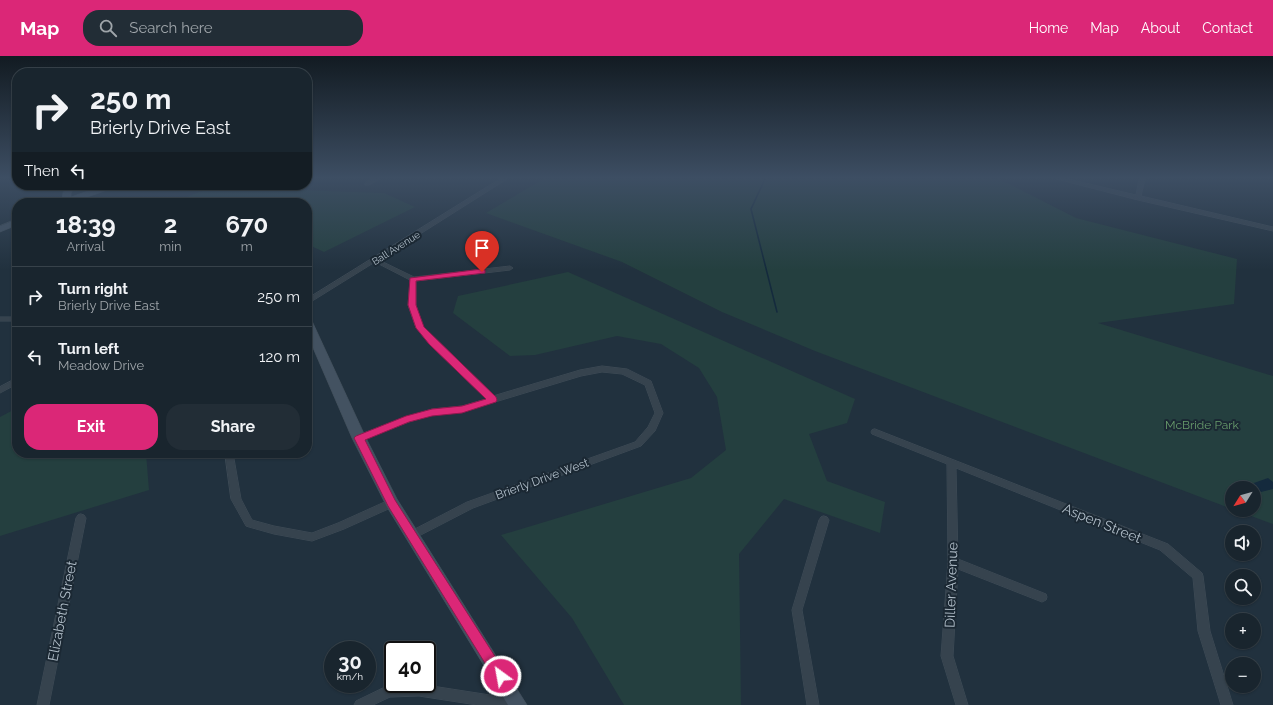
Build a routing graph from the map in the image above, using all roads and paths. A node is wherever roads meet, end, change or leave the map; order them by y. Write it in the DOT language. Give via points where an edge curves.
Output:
graph roads {
  1 [pos="456,209"];
  2 [pos="1189,209"];
  3 [pos="12,223"];
  4 [pos="2,226"];
  5 [pos="1273,228"];
  6 [pos="375,260"];
  7 [pos="510,268"];
  8 [pos="413,279"];
  9 [pos="312,299"];
  10 [pos="0,319"];
  11 [pos="12,319"];
  12 [pos="312,331"];
  13 [pos="12,384"];
  14 [pos="0,390"];
  15 [pos="492,400"];
  16 [pos="875,432"];
  17 [pos="359,438"];
  18 [pos="230,458"];
  19 [pos="951,462"];
  20 [pos="392,503"];
  21 [pos="81,518"];
  22 [pos="824,520"];
  23 [pos="413,535"];
  24 [pos="953,562"];
  25 [pos="1042,597"];
  26 [pos="516,704"];
  27 [pos="43,705"];
  28 [pos="360,705"];
  29 [pos="813,705"];
  30 [pos="962,705"];
  31 [pos="1227,705"];
  1 -- 6 [label="street, Ball Avenue"];
  2 -- 5 [label="street"];
  3 -- 4 [label="street"];
  6 -- 8 [label="street"];
  6 -- 9 [label="street, Ball Avenue"];
  7 -- 8 [label="street"];
  8 -- 15 [label="street" via="412,305 420,328"];
  10 -- 11 [label="street"];
  12 -- 17 [label="street"];
  13 -- 14 [label="street"];
  15 -- 17 [label="street" via="462,409 432,412"];
  15 -- 23 [label="street, Brierly Drive West" via="580,373 602,369 624,371 648,383 660,413 652,429 638,444 470,505"];
  16 -- 19 [label="street, Aspen Street"];
  17 -- 20 [label="street"];
  18 -- 20 [label="street" via="236,499 249,523 274,530 312,536"];
  19 -- 24 [label="street, Diller Avenue"];
  19 -- 31 [label="street, Aspen Street" via="1164,548 1198,576 1204,631"];
  20 -- 23 [label="street"];
  21 -- 27 [label="street, Elizabeth Street"];
  22 -- 29 [label="street" via="797,610"];
  23 -- 26 [label="street"];
  24 -- 25 [label="street"];
  24 -- 30 [label="street, Diller Avenue" via="947,656"];
  26 -- 28 [label="street" via="419,690 389,691"];
}
